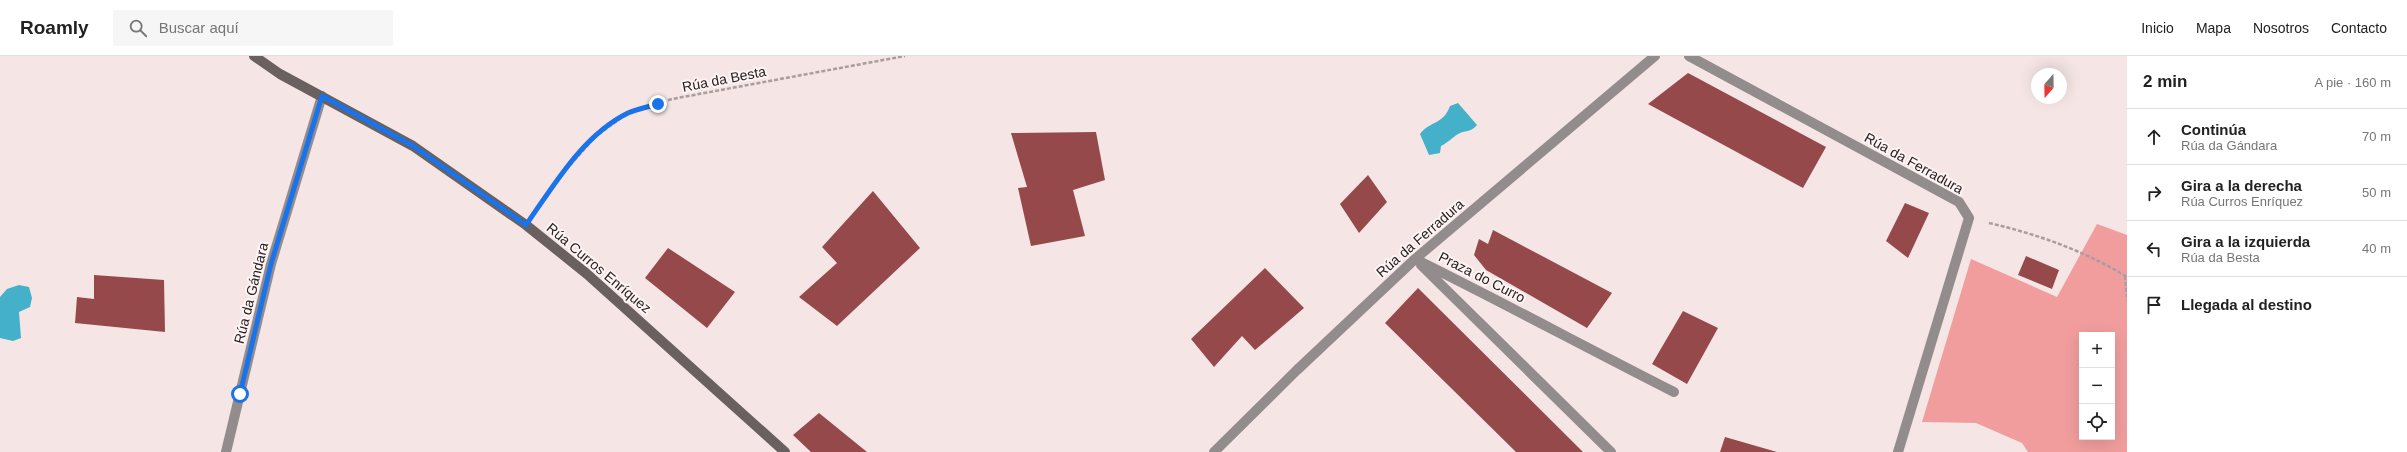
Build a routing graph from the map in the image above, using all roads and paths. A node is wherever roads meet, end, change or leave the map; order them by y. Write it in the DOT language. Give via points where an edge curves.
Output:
graph roads {
  1 [pos="254,56"];
  2 [pos="905,56"];
  3 [pos="1655,56"];
  4 [pos="1689,56"];
  5 [pos="322,96"];
  6 [pos="1969,218"];
  7 [pos="526,225"];
  8 [pos="1415,259"];
  9 [pos="2126,277"];
  10 [pos="2127,297"];
  11 [pos="1674,392"];
  12 [pos="226,452"];
  13 [pos="785,452"];
  14 [pos="1214,452"];
  15 [pos="1611,452"];
  16 [pos="1898,452"];
  1 -- 5 [label="street, Rúa Curros Enríquez" via="280,74"];
  2 -- 7 [label="path, Rúa da Besta" via="672,99 628,113 596,136 563,173"];
  3 -- 8 [label="street, Rúa da Ferradura"];
  4 -- 6 [label="street, Rúa da Ferradura" via="1959,202"];
  5 -- 7 [label="street, Rúa Curros Enríquez" via="413,146"];
  5 -- 12 [label="street, Rúa da Gándara" via="271,264"];
  6 -- 9 [label="path" via="2024,232 2087,255"];
  6 -- 16 [label="street"];
  7 -- 13 [label="street, Rúa Curros Enríquez" via="587,274"];
  8 -- 11 [label="street, Praza do Curro"];
  8 -- 14 [label="street, Rúa da Ferradura"];
  8 -- 15 [label="street, Praza do Curro"];
  9 -- 10 [label="path"];
}
